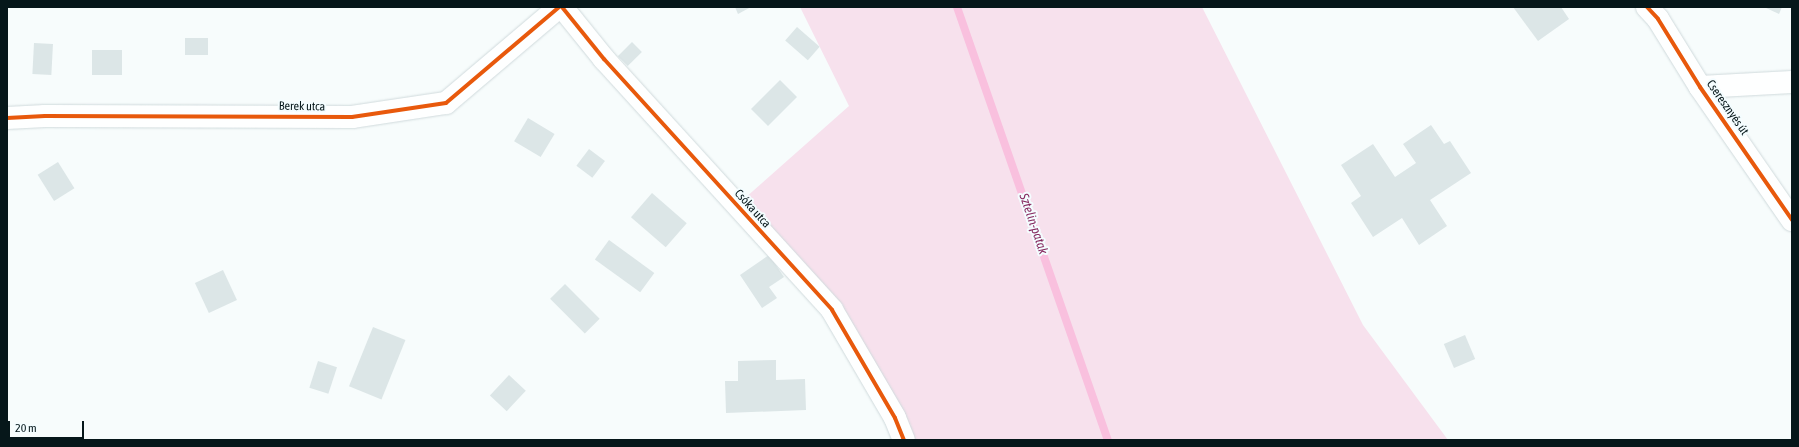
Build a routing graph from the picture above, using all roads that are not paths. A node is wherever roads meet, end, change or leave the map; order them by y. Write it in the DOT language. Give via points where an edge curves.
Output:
graph roads {
  1 [pos="561,7"];
  2 [pos="1657,11"];
  3 [pos="1792,82"];
  4 [pos="1700,87"];
  5 [pos="7,118"];
  6 [pos="1792,220"];
  7 [pos="904,440"];
  1 -- 5 [label="street, Berek utca" via="446,103 352,118"];
  1 -- 7 [label="street, Csóka utca" via="604,59 832,310 895,418"];
  2 -- 4 [label="street, Cseresznyés út"];
  3 -- 4 [label="street"];
  4 -- 6 [label="street, Cseresznyés út"];
}
